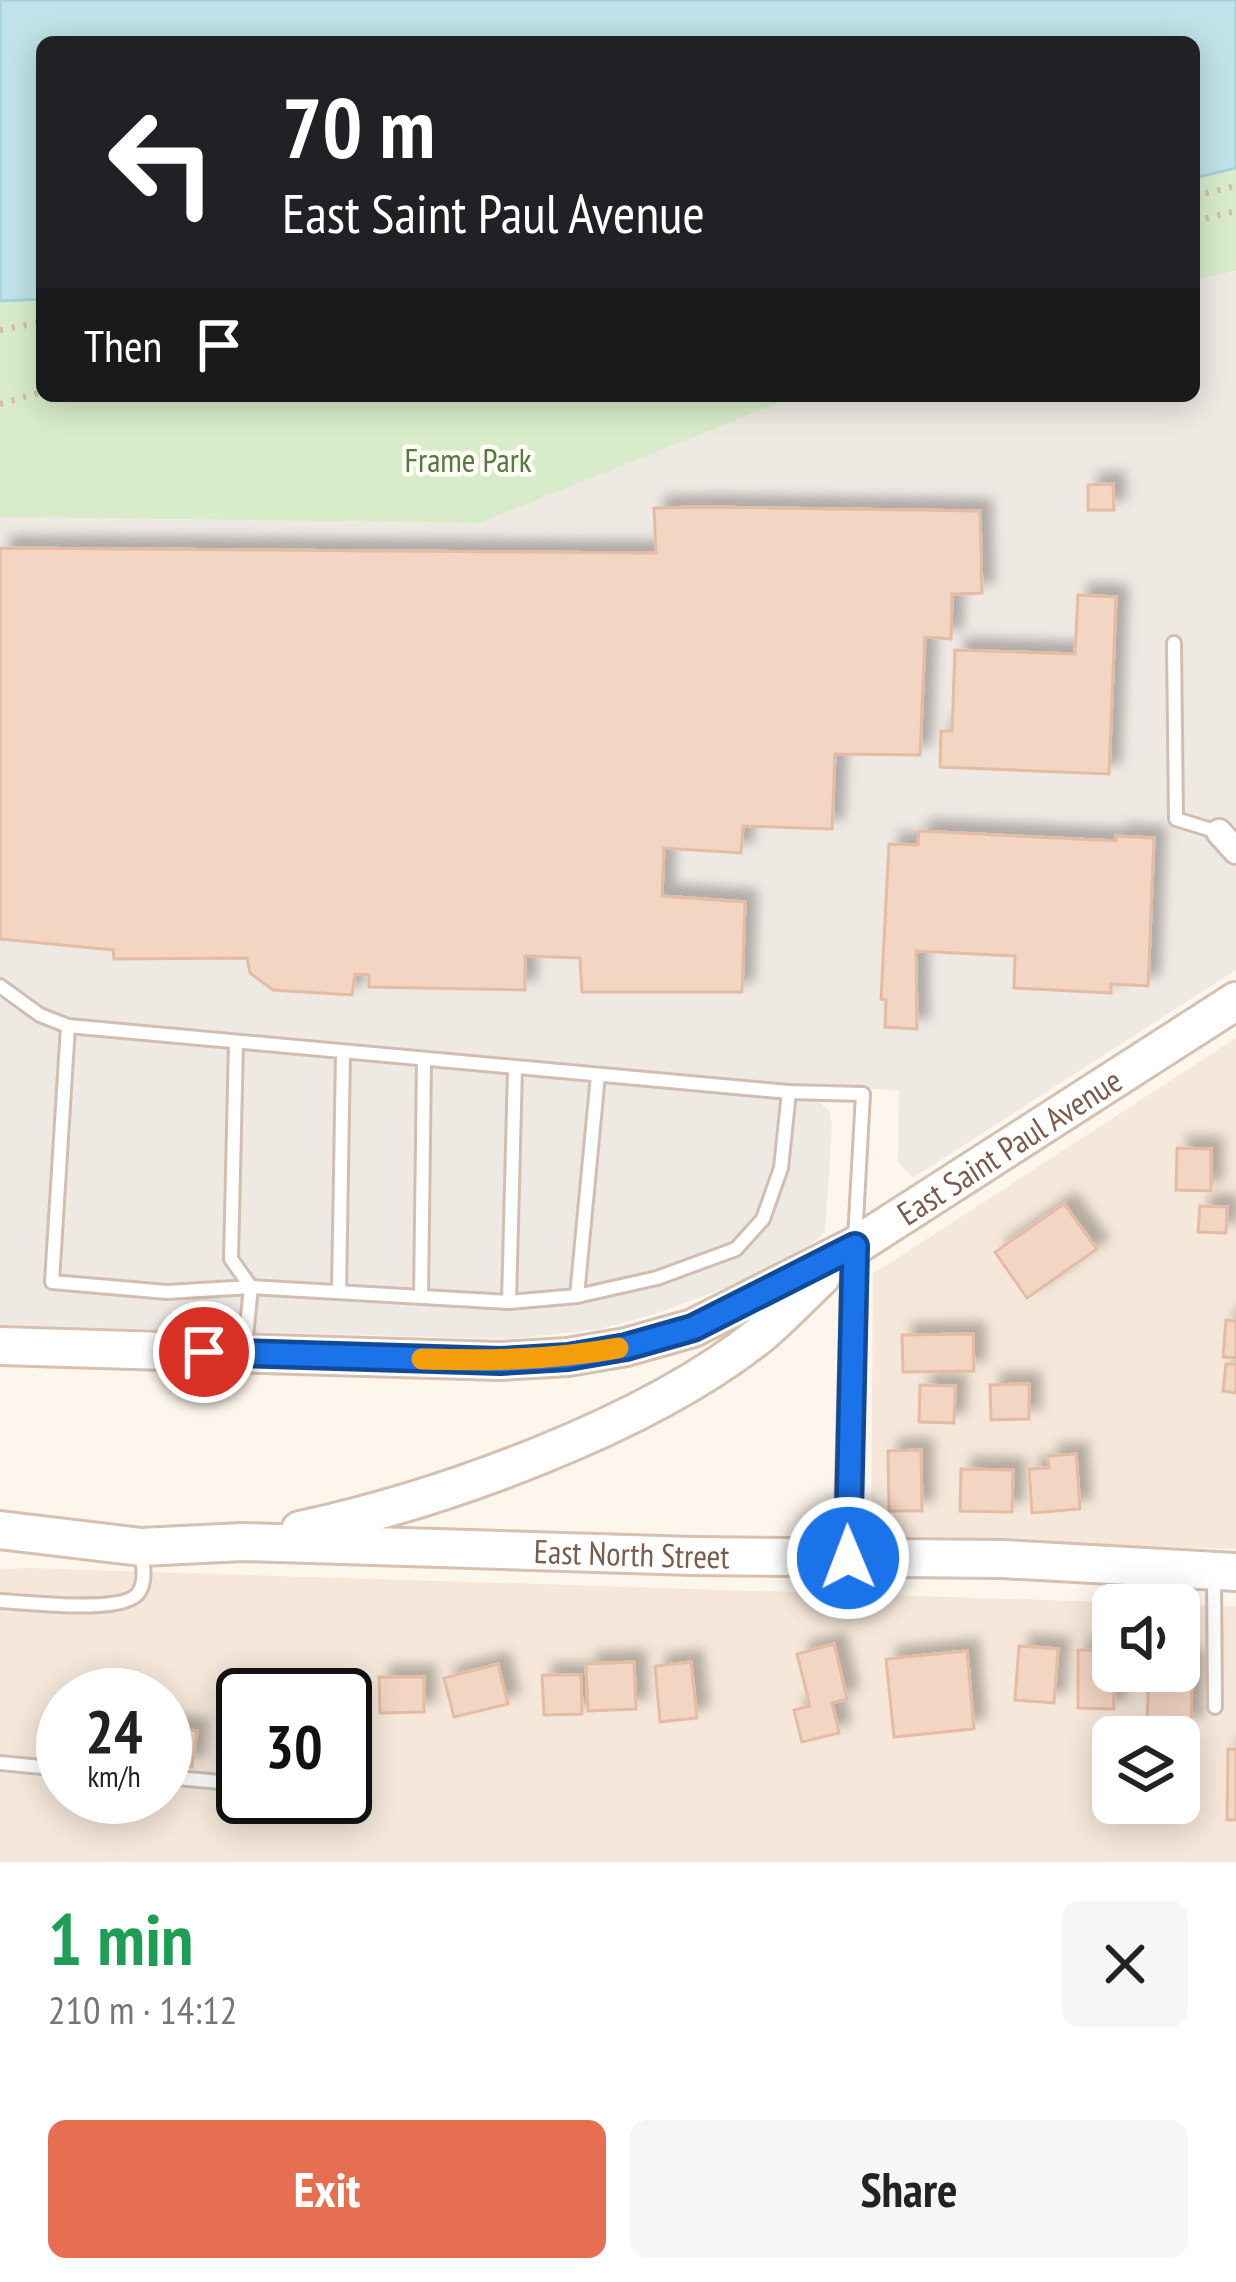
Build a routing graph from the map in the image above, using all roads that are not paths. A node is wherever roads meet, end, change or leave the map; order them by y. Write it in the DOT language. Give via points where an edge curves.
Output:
graph roads {
  1 [pos="1174,643"];
  2 [pos="1232,845"];
  3 [pos="0,986"];
  4 [pos="1236,1001"];
  5 [pos="68,1025"];
  6 [pos="236,1042"];
  7 [pos="343,1052"];
  8 [pos="424,1060"];
  9 [pos="515,1068"];
  10 [pos="598,1075"];
  11 [pos="789,1092"];
  12 [pos="855,1246"];
  13 [pos="250,1287"];
  14 [pos="339,1292"];
  15 [pos="577,1296"];
  16 [pos="421,1297"];
  17 [pos="509,1302"];
  18 [pos="0,1346"];
  19 [pos="245,1353"];
  20 [pos="0,1530"];
  21 [pos="243,1542"];
  22 [pos="141,1547"];
  23 [pos="848,1558"];
  24 [pos="1225,1571"];
  25 [pos="0,1601"];
  26 [pos="1215,1707"];
  27 [pos="0,1763"];
  28 [pos="36,1766"];
  1 -- 2 [label="lane" via="1176,819"];
  3 -- 5 [label="lane"];
  4 -- 12 [label="main road, East Saint Paul Avenue"];
  5 -- 6 [label="lane"];
  5 -- 13 [label="lane" via="52,1282 167,1292"];
  6 -- 7 [label="lane"];
  6 -- 13 [label="lane" via="231,1259"];
  7 -- 8 [label="lane"];
  7 -- 14 [label="lane"];
  8 -- 9 [label="lane"];
  8 -- 16 [label="lane"];
  9 -- 10 [label="lane"];
  9 -- 17 [label="lane"];
  10 -- 11 [label="lane"];
  10 -- 15 [label="lane"];
  11 -- 12 [label="lane" via="863,1094"];
  11 -- 15 [label="lane" via="781,1168 764,1220 736,1249"];
  12 -- 19 [label="main road, East Saint Paul Avenue" via="693,1328 607,1350 500,1361"];
  12 -- 21 [label="main road, East North Street" via="760,1334 620,1419 382,1512"];
  12 -- 23 [label="street"];
  13 -- 14 [label="lane"];
  13 -- 19 [label="lane"];
  14 -- 16 [label="lane"];
  15 -- 17 [label="lane"];
  16 -- 17 [label="lane"];
  18 -- 19 [label="main road, East Saint Paul Avenue"];
  20 -- 22 [label="main road, East North Street"];
  21 -- 22 [label="main road, East North Street"];
  21 -- 23 [label="main road, East North Street"];
  22 -- 25 [label="lane" via="139,1593 121,1605"];
  23 -- 24 [label="main road, East North Street"];
  24 -- 26 [label="lane"];
  27 -- 28 [label="lane"];
}
